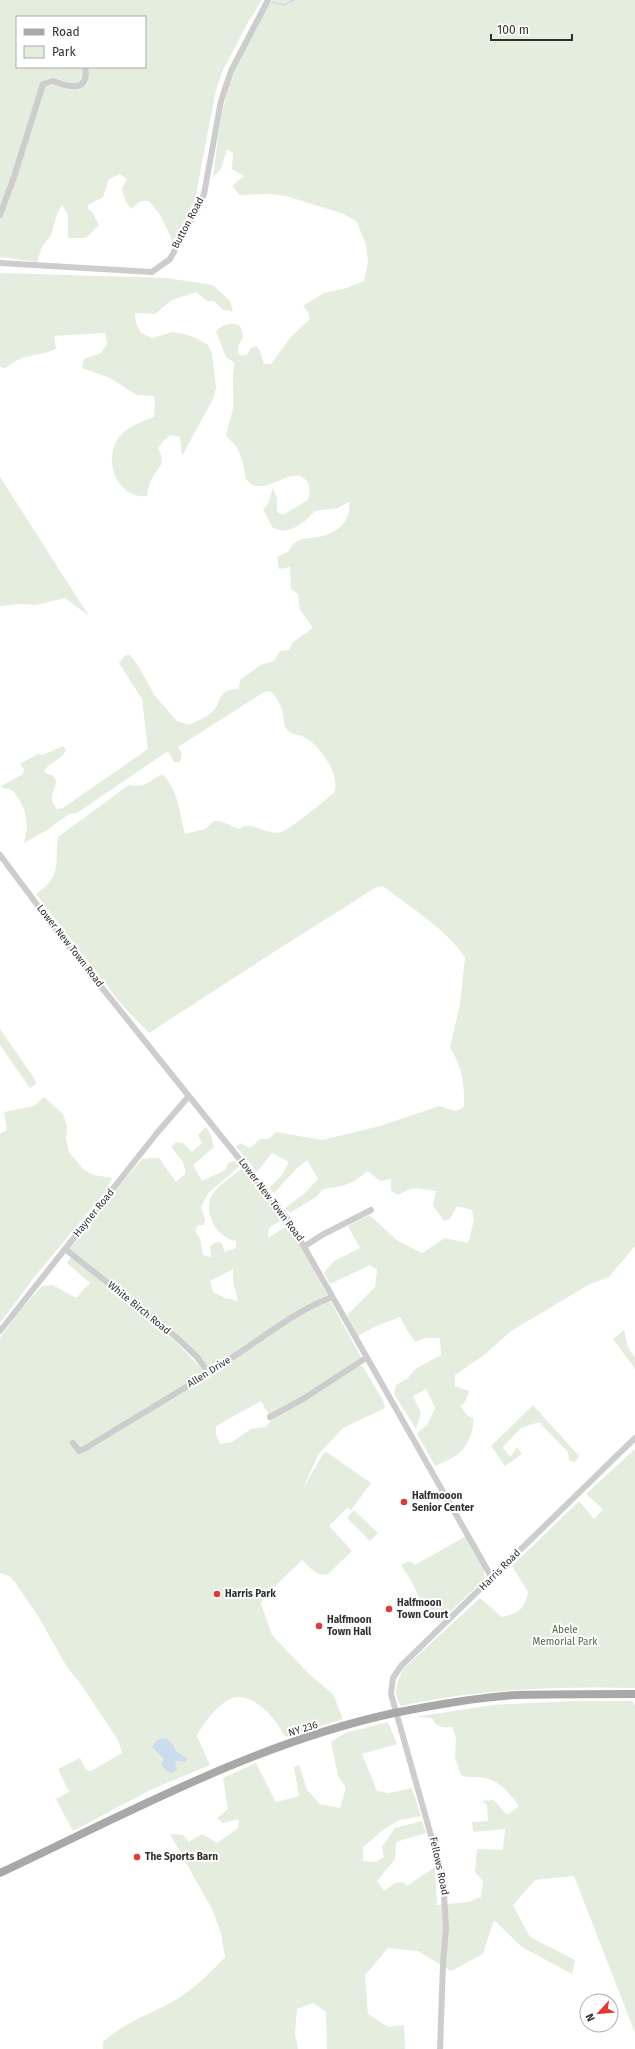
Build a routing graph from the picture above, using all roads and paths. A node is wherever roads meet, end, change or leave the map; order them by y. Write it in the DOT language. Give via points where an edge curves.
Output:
graph roads {
  1 [pos="268,0"];
  2 [pos="85,68"];
  3 [pos="0,215"];
  4 [pos="0,263"];
  5 [pos="0,855"];
  6 [pos="189,1096"];
  7 [pos="371,1210"];
  8 [pos="305,1246"];
  9 [pos="65,1249"];
  10 [pos="332,1297"];
  11 [pos="0,1331"];
  12 [pos="366,1358"];
  13 [pos="208,1372"];
  14 [pos="270,1417"];
  15 [pos="635,1438"];
  16 [pos="73,1443"];
  17 [pos="492,1578"];
  18 [pos="635,1694"];
  19 [pos="396,1713"];
  20 [pos="0,1873"];
  21 [pos="440,2049"];
  1 -- 4 [label="street, Button Road" via="231,71 221,101 204,194 170,259 152,272"];
  2 -- 3 [label="street" via="84,82 79,86 68,87 53,81 43,84"];
  5 -- 6 [label="street, Lower New Town Road" via="62,938"];
  6 -- 8 [label="street, Lower New Town Road" via="290,1222"];
  6 -- 9 [label="street, Hayner Road"];
  7 -- 8 [label="street"];
  8 -- 10 [label="street, Lower New Town Road"];
  9 -- 11 [label="street, Hayner Road"];
  9 -- 13 [label="street, White Birch Road" via="176,1337 197,1357"];
  10 -- 12 [label="street, Lower New Town Road"];
  10 -- 13 [label="street, Allen Drive" via="293,1316"];
  12 -- 14 [label="street"];
  12 -- 17 [label="street, Lower New Town Road"];
  13 -- 16 [label="street, Allen Drive" via="86,1448 79,1451"];
  15 -- 17 [label="street, Harris Road"];
  17 -- 19 [label="street, Harris Road" via="401,1666 393,1678 391,1694"];
  18 -- 19 [label="main road, NY 236 / NY 236" via="516,1696 454,1702"];
  19 -- 20 [label="main road, NY 236 / NY 236" via="265,1752 208,1775"];
  19 -- 21 [label="street, Fellows Road" via="443,1878 446,1928"];
}
